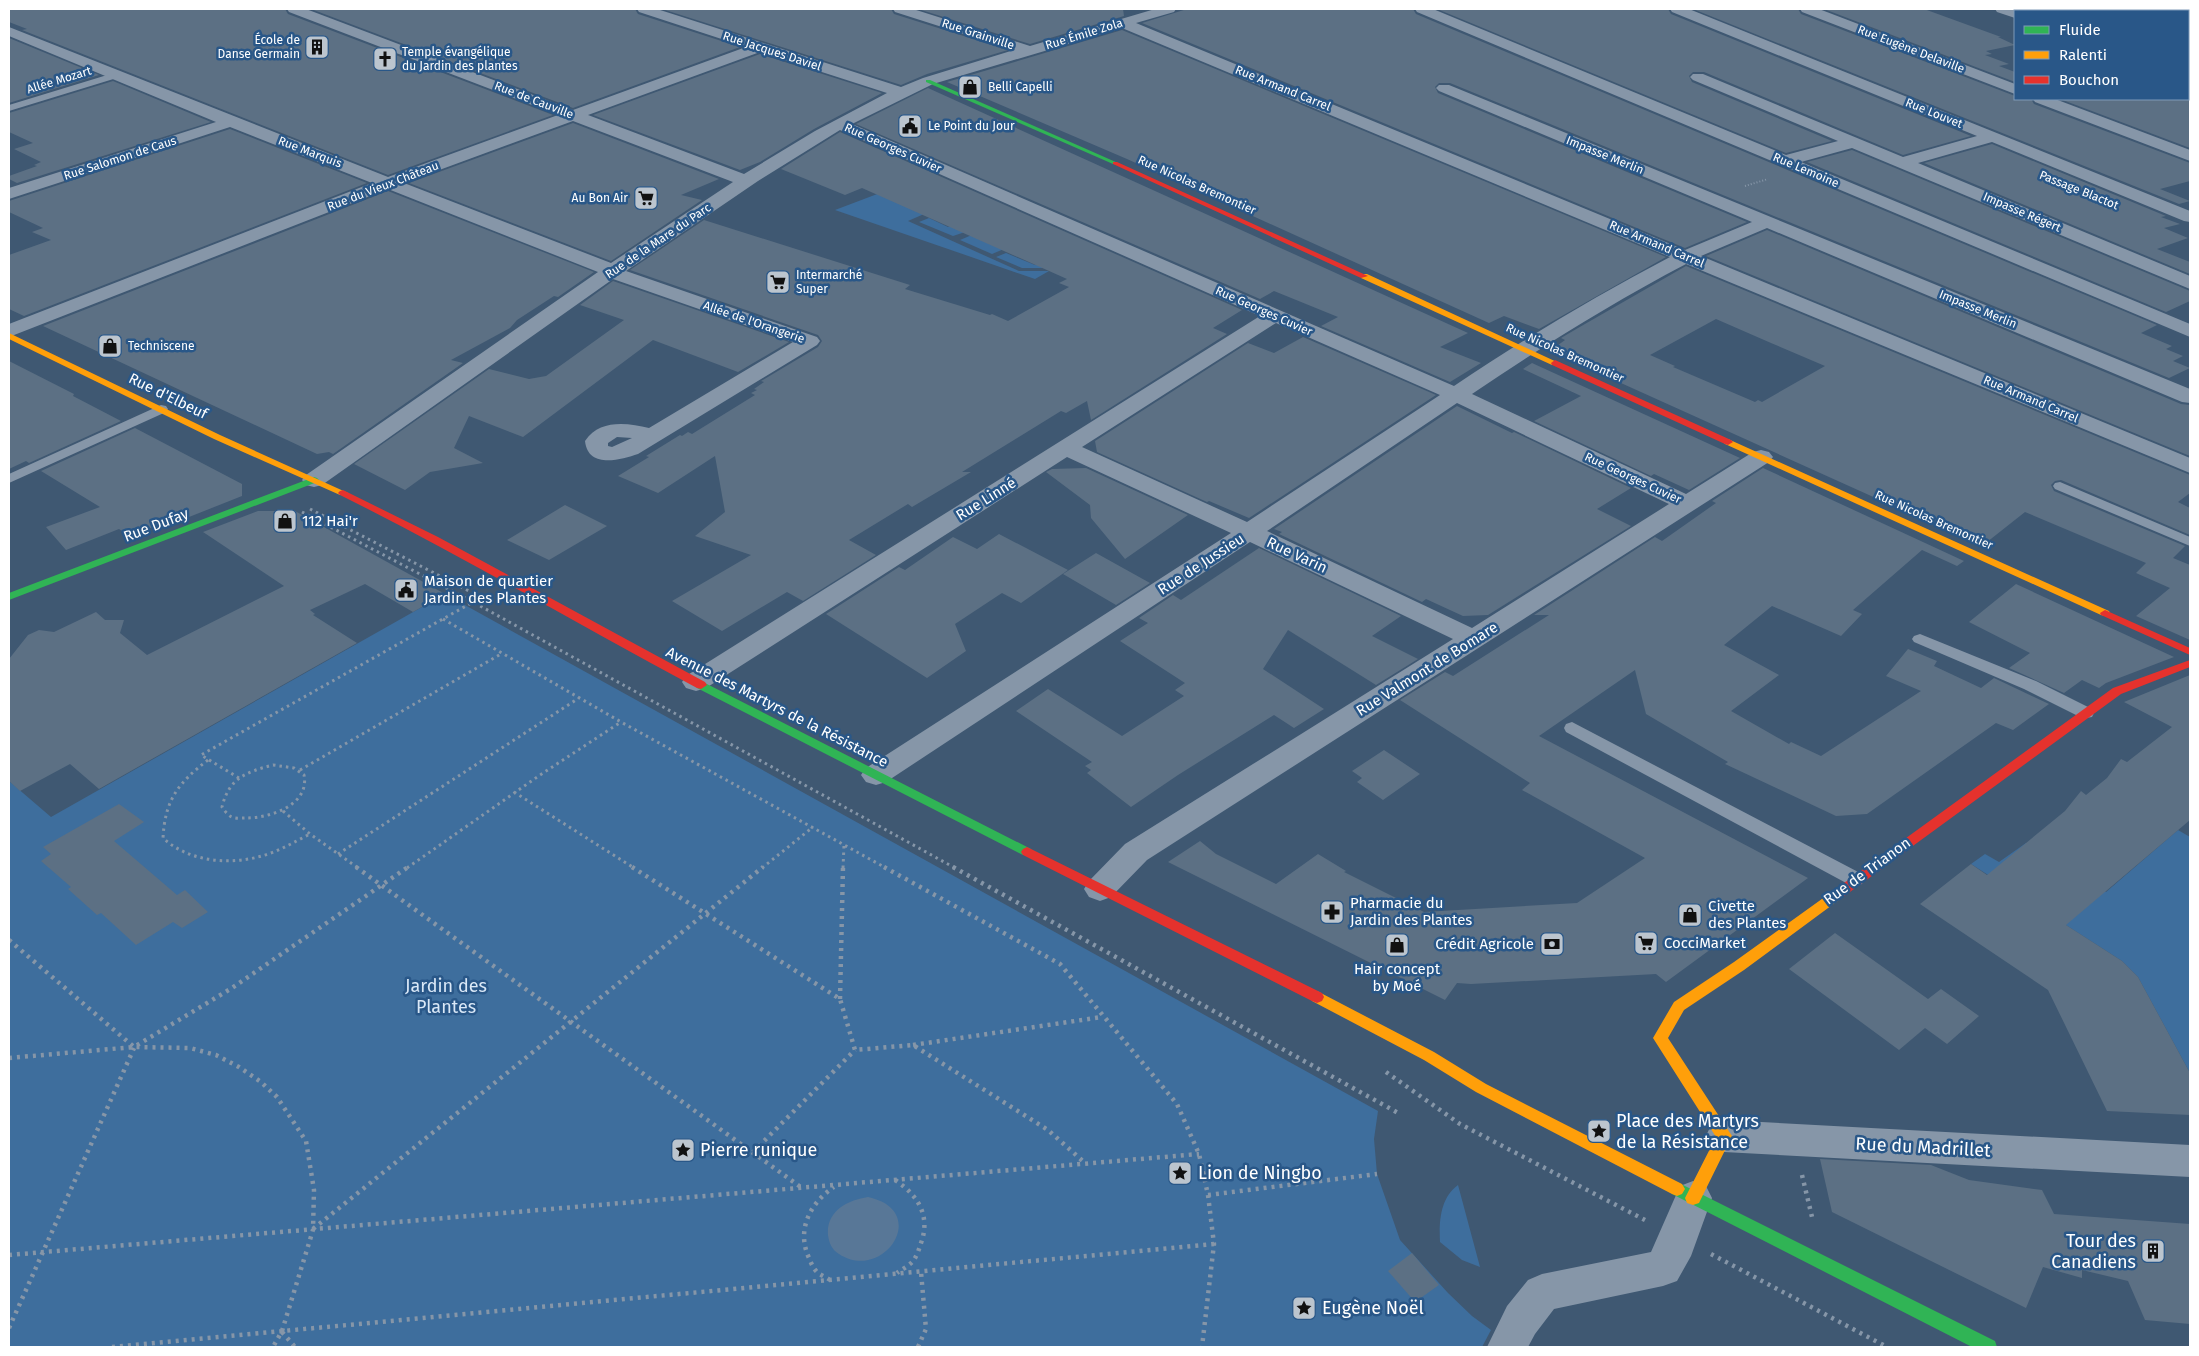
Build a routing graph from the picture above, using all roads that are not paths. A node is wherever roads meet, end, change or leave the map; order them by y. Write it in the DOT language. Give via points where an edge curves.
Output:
graph roads {
  1 [pos="294,9"];
  2 [pos="644,9"];
  3 [pos="900,9"];
  4 [pos="1169,9"];
  5 [pos="1422,9"];
  6 [pos="1677,9"];
  7 [pos="1807,9"];
  8 [pos="2002,9"];
  9 [pos="2014,14"];
  10 [pos="1123,23"];
  11 [pos="9,31"];
  12 [pos="758,47"];
  13 [pos="1028,50"];
  14 [pos="117,75"];
  15 [pos="1698,77"];
  16 [pos="928,81"];
  17 [pos="1444,88"];
  18 [pos="2014,89"];
  19 [pos="900,92"];
  20 [pos="2044,100"];
  21 [pos="9,108"];
  22 [pos="575,116"];
  23 [pos="231,122"];
  24 [pos="839,124"];
  25 [pos="1993,137"];
  26 [pos="1854,142"];
  27 [pos="1968,144"];
  28 [pos="2190,156"];
  29 [pos="1785,161"];
  30 [pos="1902,162"];
  31 [pos="746,181"];
  32 [pos="390,182"];
  33 [pos="9,194"];
  34 [pos="2190,217"];
  35 [pos="1766,222"];
  36 [pos="2190,235"];
  37 [pos="1686,256"];
  38 [pos="611,272"];
  39 [pos="2190,283"];
  40 [pos="2190,311"];
  41 [pos="1275,315"];
  42 [pos="2168,321"];
  43 [pos="9,331"];
  44 [pos="2190,331"];
  45 [pos="9,336"];
  46 [pos="1524,349"];
  47 [pos="1457,395"];
  48 [pos="2190,397"];
  49 [pos="160,409"];
  50 [pos="652,436"];
  51 [pos="1066,448"];
  52 [pos="1761,457"];
  53 [pos="2190,466"];
  54 [pos="9,479"];
  55 [pos="314,480"];
  56 [pos="2060,486"];
  57 [pos="1686,504"];
  58 [pos="1249,532"];
  59 [pos="2190,542"];
  60 [pos="9,597"];
  61 [pos="1474,639"];
  62 [pos="1920,639"];
  63 [pos="2190,652"];
  64 [pos="2190,663"];
  65 [pos="696,682"];
  66 [pos="2086,712"];
  67 [pos="1572,728"];
  68 [pos="876,775"];
  69 [pos="1855,879"];
  70 [pos="1100,889"];
  71 [pos="1724,1136"];
  72 [pos="2190,1161"];
  73 [pos="1693,1198"];
  74 [pos="1507,1347"];
  75 [pos="1989,1347"];
  1 -- 22 [label="street, Rue de Cauville"];
  2 -- 12 [label="street, Rue Jacques Daviel"];
  3 -- 13 [label="street, Rue Grainville"];
  4 -- 10 [label="street, Rue Émile Zola"];
  5 -- 29 [label="street, Rue Lemoine"];
  6 -- 25 [label="street, Rue Louvet"];
  7 -- 18 [label="street, Rue Eugène Delaville"];
  8 -- 9 [label="street"];
  10 -- 13 [label="street, Rue Émile Zola"];
  10 -- 37 [label="street, Rue Armand Carrel"];
  11 -- 14 [label="street, Rue Marquis"];
  12 -- 19 [label="street, Rue Jacques Daviel"];
  12 -- 22 [label="street, Rue du Vieux Château"];
  13 -- 16 [label="street, Rue de la Mare du Parc"];
  14 -- 21 [label="lane, Allée Mozart"];
  14 -- 23 [label="street, Rue Marquis"];
  15 -- 26 [label="street, Impasse Régert"];
  16 -- 19 [label="street, Rue de la Mare du Parc"];
  16 -- 46 [label="street, Rue Nicolas Bremontier"];
  17 -- 35 [label="street, Impasse Merlin"];
  19 -- 24 [label="street, Rue de la Mare du Parc"];
  20 -- 28 [label="street"];
  22 -- 31 [label="street, Rue de Cauville"];
  22 -- 32 [label="street, Rue du Vieux Château"];
  23 -- 32 [label="street, Rue Marquis"];
  23 -- 33 [label="street, Rue Salomon de Caus"];
  24 -- 31 [label="street, Rue de la Mare du Parc"];
  24 -- 41 [label="street, Rue Georges Cuvier"];
  25 -- 27 [label="street"];
  25 -- 34 [label="street, Rue Louvet"];
  26 -- 29 [label="street"];
  26 -- 30 [label="street, Impasse Régert"];
  27 -- 30 [label="street"];
  27 -- 36 [label="street, Passage Blactot"];
  29 -- 42 [label="street, Rue Lemoine"];
  30 -- 39 [label="street, Impasse Régert"];
  31 -- 38 [label="street, Rue de la Mare du Parc"];
  32 -- 38 [label="street, Rue Marquis"];
  32 -- 43 [label="street, Rue du Vieux Château"];
  35 -- 37 [label="street"];
  35 -- 48 [label="street, Impasse Merlin"];
  37 -- 46 [label="street, Rue de Jussieu" via="1614,294"];
  37 -- 53 [label="street, Rue Armand Carrel"];
  38 -- 50 [label="street, Allée de l'Orangerie" via="810,341"];
  38 -- 55 [label="street, Rue de la Mare du Parc"];
  40 -- 42 [label="street"];
  41 -- 47 [label="street, Rue Georges Cuvier"];
  41 -- 51 [label="street, Rue Linné"];
  42 -- 44 [label="street, Rue Lemoine"];
  45 -- 49 [label="street, Rue d'Elbeuf"];
  46 -- 47 [label="street, Rue de Jussieu"];
  46 -- 52 [label="street, Rue Nicolas Bremontier"];
  47 -- 57 [label="street, Rue Georges Cuvier"];
  47 -- 58 [label="street, Rue de Jussieu"];
  49 -- 54 [label="lane"];
  49 -- 55 [label="street, Rue d'Elbeuf"];
  51 -- 58 [label="street, Rue Varin"];
  51 -- 65 [label="street, Rue Linné"];
  52 -- 57 [label="street, Rue Valmont de Bomare"];
  52 -- 63 [label="street, Rue Nicolas Bremontier"];
  55 -- 60 [label="street, Rue Dufay"];
  55 -- 65 [label="street, Avenue des Martyrs de la Résistance" via="386,513"];
  56 -- 59 [label="lane"];
  57 -- 61 [label="street, Rue Valmont de Bomare"];
  58 -- 61 [label="street, Rue Varin"];
  58 -- 68 [label="street, Rue de Jussieu"];
  61 -- 70 [label="street, Rue Valmont de Bomare" via="1136,852"];
  62 -- 66 [label="lane"];
  64 -- 66 [label="street, Rue de Trianon" via="2117,690"];
  65 -- 68 [label="street, Avenue des Martyrs de la Résistance"];
  66 -- 69 [label="street, Rue de Trianon"];
  67 -- 69 [label="lane"];
  68 -- 70 [label="street, Avenue des Martyrs de la Résistance"];
  69 -- 71 [label="street, Rue de Trianon" via="1680,1006 1660,1038"];
  70 -- 73 [label="street, Avenue des Martyrs de la Résistance" via="1230,952"];
  71 -- 72 [label="street, Rue du Madrillet"];
  71 -- 73 [label="street"];
  73 -- 74 [label="street" via="1671,1256 1663,1268 1542,1293 1521,1320"];
  73 -- 75 [label="street"];
}
